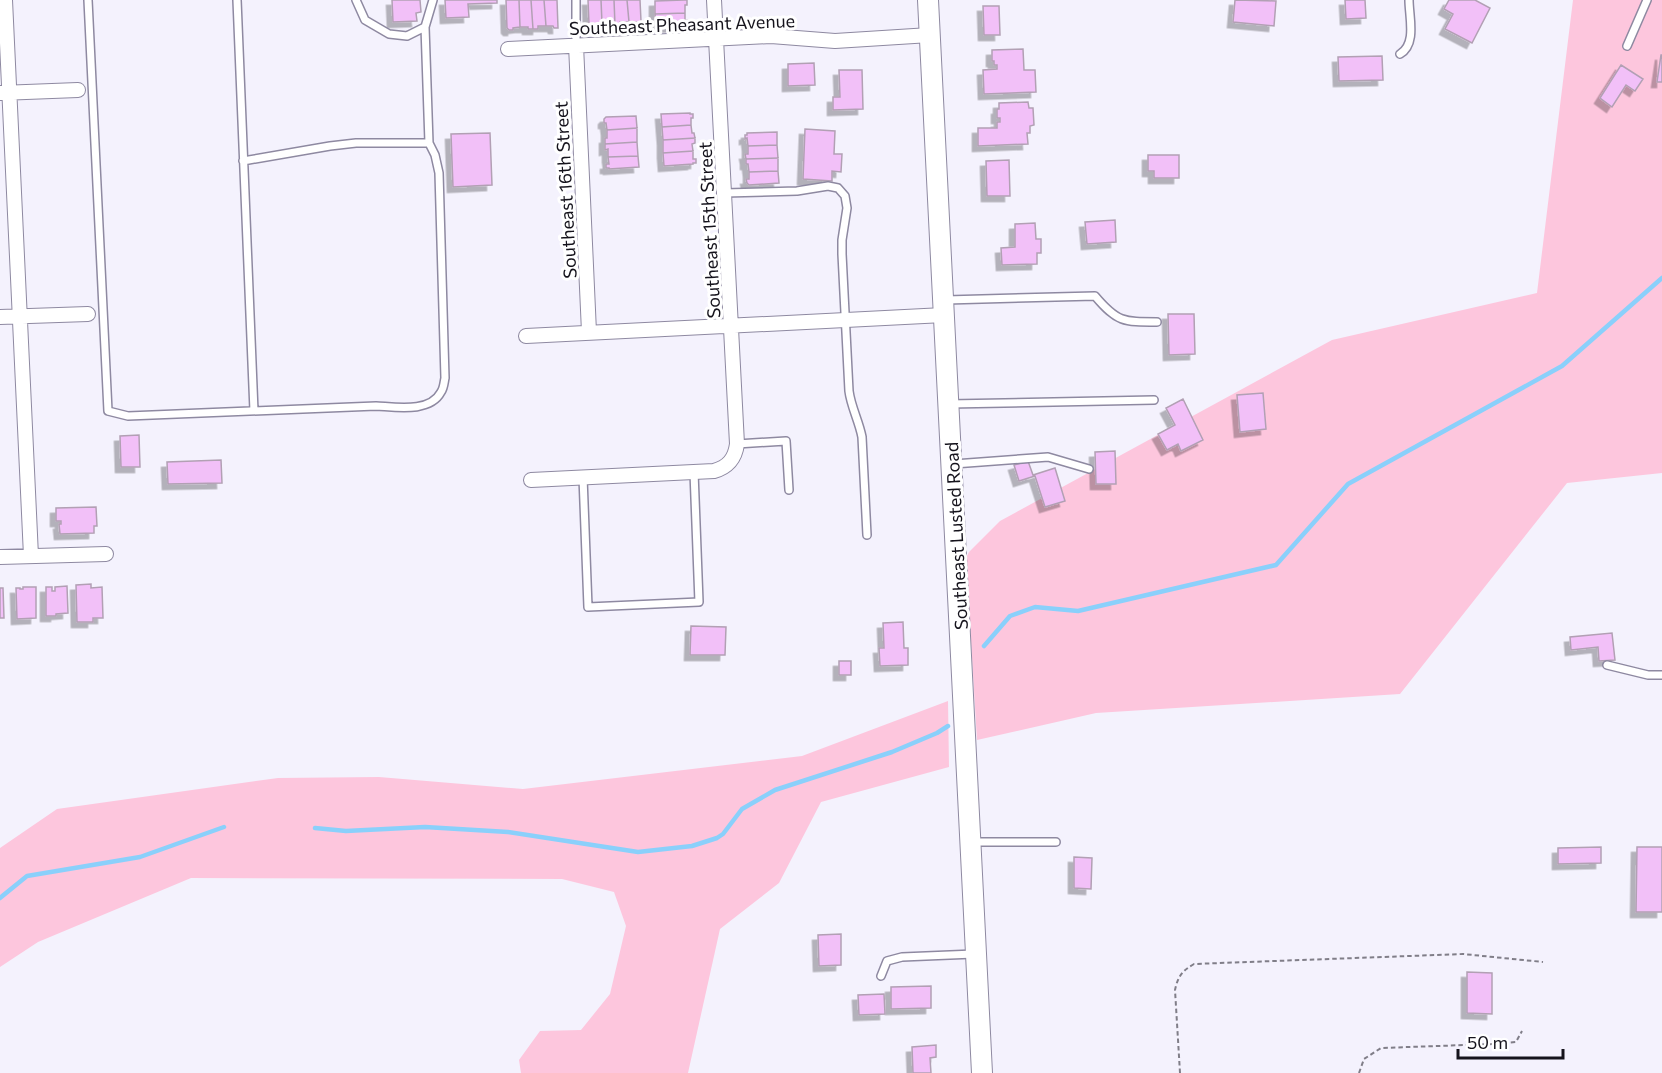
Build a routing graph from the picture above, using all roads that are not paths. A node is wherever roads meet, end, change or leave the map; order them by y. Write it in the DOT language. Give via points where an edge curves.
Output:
graph roads {
  1 [pos="5,0"];
  2 [pos="88,0"];
  3 [pos="237,0"];
  4 [pos="356,0"];
  5 [pos="433,0"];
  6 [pos="576,0"];
  7 [pos="714,0"];
  8 [pos="928,0"];
  9 [pos="1408,0"];
  10 [pos="1647,0"];
  11 [pos="425,27"];
  12 [pos="930,35"];
  13 [pos="716,38"];
  14 [pos="576,45"];
  15 [pos="1627,46"];
  16 [pos="508,49"];
  17 [pos="1400,54"];
  18 [pos="78,90"];
  19 [pos="4,93"];
  20 [pos="429,143"];
  21 [pos="243,161"];
  22 [pos="725,193"];
  23 [pos="944,308"];
  24 [pos="88,314"];
  25 [pos="20,316"];
  26 [pos="0,317"];
  27 [pos="845,320"];
  28 [pos="1157,322"];
  29 [pos="732,325"];
  30 [pos="589,333"];
  31 [pos="526,336"];
  32 [pos="1154,400"];
  33 [pos="949,404"];
  34 [pos="254,411"];
  35 [pos="735,451"];
  36 [pos="952,464"];
  37 [pos="1089,469"];
  38 [pos="694,472"];
  39 [pos="583,477"];
  40 [pos="531,480"];
  41 [pos="789,490"];
  42 [pos="867,535"];
  43 [pos="106,554"];
  44 [pos="31,556"];
  45 [pos="0,557"];
  46 [pos="1607,665"];
  47 [pos="1662,675"];
  48 [pos="970,842"];
  49 [pos="1056,842"];
  50 [pos="976,954"];
  51 [pos="881,976"];
  52 [pos="982,1073"];
  1 -- 19 [label="street"];
  2 -- 34 [label="lane" via="108,411 128,416"];
  3 -- 21 [label="lane"];
  4 -- 11 [label="lane" via="365,20 389,34 407,36"];
  5 -- 11 [label="lane"];
  6 -- 14 [label="lane"];
  7 -- 13 [label="street, Southeast 15th Street"];
  8 -- 12 [label="main road, Southeast Lusted Road"];
  9 -- 17 [label="lane" via="1410,43"];
  10 -- 15 [label="lane"];
  11 -- 20 [label="lane"];
  12 -- 13 [label="street, Southeast Pheasant Avenue" via="835,40 787,36"];
  12 -- 23 [label="main road, Southeast Lusted Road"];
  13 -- 14 [label="street, Southeast Pheasant Avenue"];
  13 -- 22 [label="street, Southeast 15th Street"];
  14 -- 16 [label="street, Southeast Pheasant Avenue"];
  14 -- 30 [label="street, Southeast 16th Street"];
  18 -- 19 [label="street"];
  19 -- 25 [label="street"];
  20 -- 21 [label="lane" via="356,142"];
  20 -- 34 [label="lane" via="439,173 445,378 442,392 434,401 421,406"];
  21 -- 34 [label="lane"];
  22 -- 27 [label="lane" via="828,186 845,196"];
  22 -- 29 [label="street, Southeast 15th Street"];
  23 -- 27 [label="street"];
  23 -- 28 [label="lane" via="1095,296 1110,314 1130,322"];
  23 -- 33 [label="main road, Southeast Lusted Road"];
  24 -- 25 [label="street"];
  25 -- 26 [label="street"];
  25 -- 44 [label="street"];
  27 -- 29 [label="street"];
  27 -- 42 [label="lane" via="850,404 862,437"];
  29 -- 30 [label="street"];
  29 -- 35 [label="street, Southeast 15th Street"];
  30 -- 31 [label="street"];
  32 -- 33 [label="lane"];
  33 -- 36 [label="main road, Southeast Lusted Road"];
  35 -- 38 [label="street" via="731,462 721,469"];
  35 -- 41 [label="lane" via="786,441"];
  36 -- 37 [label="lane" via="1048,457"];
  36 -- 48 [label="main road, Southeast Lusted Road"];
  38 -- 39 [label="street"];
  38 -- 39 [label="lane" via="699,602 588,607"];
  39 -- 40 [label="street"];
  43 -- 44 [label="street"];
  44 -- 45 [label="street"];
  46 -- 47 [label="lane"];
  48 -- 49 [label="lane"];
  48 -- 50 [label="main road, Southeast Lusted Road"];
  50 -- 51 [label="lane" via="902,957 887,961"];
  50 -- 52 [label="main road, Southeast Lusted Road"];
}
